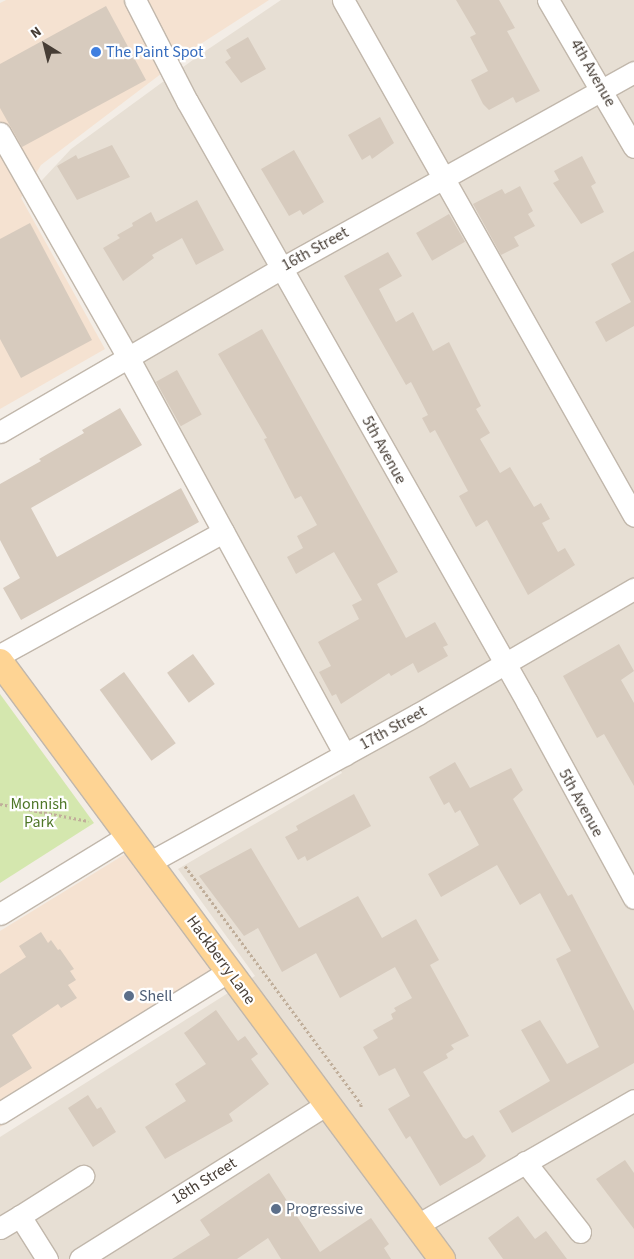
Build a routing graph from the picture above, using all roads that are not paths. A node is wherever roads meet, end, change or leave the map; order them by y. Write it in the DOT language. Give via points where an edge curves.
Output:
graph roads {
  1 [pos="135,0"];
  2 [pos="344,0"];
  3 [pos="548,0"];
  4 [pos="634,72"];
  5 [pos="602,90"];
  6 [pos="0,133"];
  7 [pos="634,147"];
  8 [pos="443,177"];
  9 [pos="282,268"];
  10 [pos="128,358"];
  11 [pos="0,432"];
  12 [pos="634,516"];
  13 [pos="223,532"];
  14 [pos="634,589"];
  15 [pos="0,656"];
  16 [pos="0,662"];
  17 [pos="504,662"];
  18 [pos="345,754"];
  19 [pos="126,832"];
  20 [pos="150,862"];
  21 [pos="634,898"];
  22 [pos="0,914"];
  23 [pos="229,971"];
  24 [pos="634,1100"];
  25 [pos="327,1104"];
  26 [pos="0,1113"];
  27 [pos="525,1162"];
  28 [pos="83,1176"];
  29 [pos="20,1216"];
  30 [pos="417,1225"];
  31 [pos="0,1228"];
  32 [pos="580,1232"];
  33 [pos="47,1259"];
  34 [pos="80,1259"];
  35 [pos="442,1259"];
  1 -- 9 [label="street, 5th Avenue" via="187,101"];
  2 -- 8 [label="street"];
  3 -- 5 [label="street, 4th Avenue"];
  4 -- 5 [label="street, 16th Street"];
  5 -- 7 [label="street, 4th Avenue"];
  5 -- 8 [label="street, 16th Street"];
  6 -- 10 [label="street"];
  8 -- 9 [label="street, 16th Street"];
  8 -- 12 [label="street"];
  9 -- 10 [label="street, 16th Street"];
  9 -- 17 [label="street, 5th Avenue"];
  10 -- 11 [label="street, 16th Street"];
  10 -- 13 [label="street"];
  13 -- 15 [label="street"];
  13 -- 18 [label="street"];
  14 -- 17 [label="street, 17th Street"];
  16 -- 19 [label="main road, Hackberry Lane"];
  17 -- 18 [label="street, 17th Street"];
  17 -- 21 [label="street, 5th Avenue"];
  18 -- 20 [label="street, 17th Street"];
  19 -- 20 [label="main road, Hackberry Lane"];
  19 -- 22 [label="street"];
  20 -- 23 [label="main road, Hackberry Lane"];
  23 -- 25 [label="main road, Hackberry Lane"];
  23 -- 26 [label="street"];
  24 -- 27 [label="street"];
  25 -- 30 [label="main road, Hackberry Lane"];
  25 -- 34 [label="street, 18th Street"];
  27 -- 30 [label="street"];
  27 -- 32 [label="street"];
  28 -- 29 [label="street"];
  29 -- 31 [label="street"];
  29 -- 33 [label="street"];
  30 -- 35 [label="main road, Hackberry Lane"];
}
